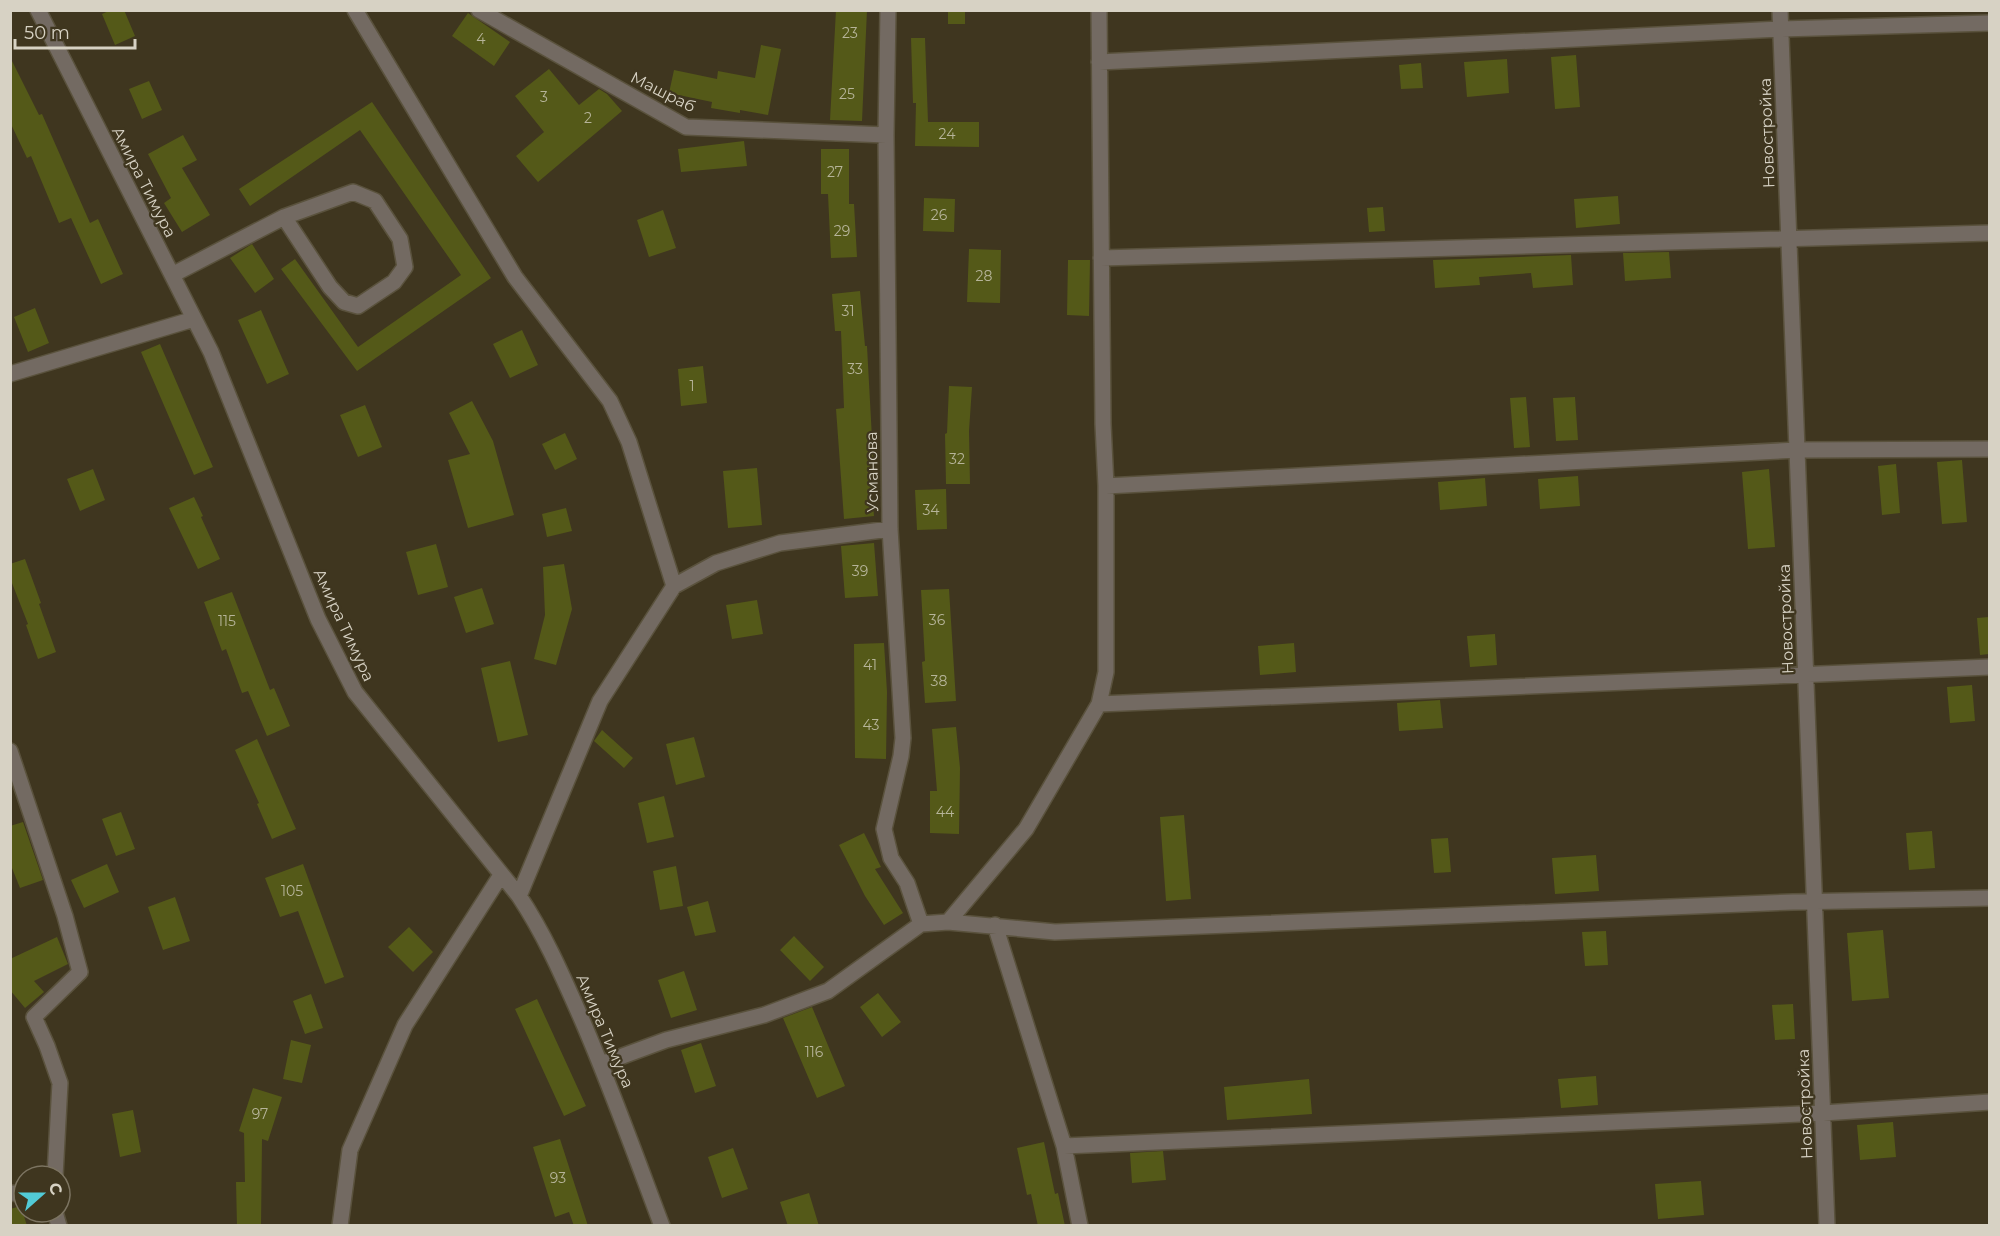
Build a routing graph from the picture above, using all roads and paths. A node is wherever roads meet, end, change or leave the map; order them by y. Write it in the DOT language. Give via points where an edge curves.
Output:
graph roads {
  1 [pos="38,10"];
  2 [pos="355,10"];
  3 [pos="479,10"];
  4 [pos="888,10"];
  5 [pos="1099,10"];
  6 [pos="1780,10"];
  7 [pos="1989,23"];
  8 [pos="1781,29"];
  9 [pos="1099,62"];
  10 [pos="886,135"];
  11 [pos="284,218"];
  12 [pos="1989,233"];
  13 [pos="1789,237"];
  14 [pos="1101,258"];
  15 [pos="172,275"];
  16 [pos="194,319"];
  17 [pos="10,374"];
  18 [pos="1989,449"];
  19 [pos="1797,450"];
  20 [pos="1106,486"];
  21 [pos="890,529"];
  22 [pos="674,586"];
  23 [pos="1989,667"];
  24 [pos="1806,674"];
  25 [pos="1099,704"];
  26 [pos="10,751"];
  27 [pos="501,874"];
  28 [pos="519,896"];
  29 [pos="1989,898"];
  30 [pos="1815,902"];
  31 [pos="948,922"];
  32 [pos="921,924"];
  33 [pos="995,925"];
  34 [pos="601,1064"];
  35 [pos="1989,1102"];
  36 [pos="1823,1113"];
  37 [pos="1064,1146"];
  38 [pos="56,1164"];
  39 [pos="340,1226"];
  40 [pos="662,1226"];
  41 [pos="1080,1226"];
  42 [pos="1827,1226"];
  1 -- 15 [label="street, Амира Тимура"];
  2 -- 22 [label="street" via="515,277 610,401 629,442"];
  3 -- 10 [label="street, Машраб" via="686,127"];
  4 -- 10 [label="street, Усманова"];
  5 -- 9 [label="street"];
  6 -- 8 [label="street, Новостройка"];
  7 -- 8 [label="street"];
  8 -- 9 [label="street"];
  8 -- 13 [label="street, Новостройка"];
  9 -- 14 [label="street"];
  10 -- 21 [label="street, Усманова"];
  11 -- 11 [label="street" via="353,192 375,201 400,239 405,267 394,282 358,306 344,302"];
  11 -- 15 [label="street"];
  12 -- 13 [label="street"];
  13 -- 14 [label="street"];
  13 -- 19 [label="street, Новостройка"];
  14 -- 20 [label="street"];
  15 -- 16 [label="street, Амира Тимура"];
  16 -- 17 [label="street"];
  16 -- 27 [label="street, Амира Тимура" via="212,352 318,619 355,692"];
  18 -- 19 [label="street"];
  19 -- 20 [label="street"];
  19 -- 24 [label="street, Новостройка"];
  20 -- 25 [label="street" via="1106,672"];
  21 -- 22 [label="street" via="780,543 716,563"];
  21 -- 32 [label="street, Усманова" via="903,738 884,829 891,858 907,883"];
  22 -- 28 [label="street" via="600,701"];
  23 -- 24 [label="street"];
  24 -- 25 [label="street"];
  24 -- 30 [label="street, Новостройка"];
  25 -- 31 [label="street" via="1026,829"];
  26 -- 38 [label="street" via="80,972 34,1017 60,1083"];
  27 -- 28 [label="street, Амира Тимура"];
  27 -- 39 [label="street" via="405,1024 350,1150"];
  28 -- 34 [label="street, Амира Тимура" via="551,949"];
  29 -- 30 [label="street"];
  30 -- 33 [label="street" via="1055,932"];
  30 -- 36 [label="street, Новостройка"];
  31 -- 32 [label="street"];
  31 -- 33 [label="street"];
  32 -- 34 [label="street" via="828,991 764,1015 666,1040"];
  33 -- 37 [label="street"];
  34 -- 40 [label="street, Амира Тимура"];
  35 -- 36 [label="street"];
  36 -- 37 [label="street"];
  36 -- 42 [label="street, Новостройка"];
  37 -- 41 [label="street"];
}
